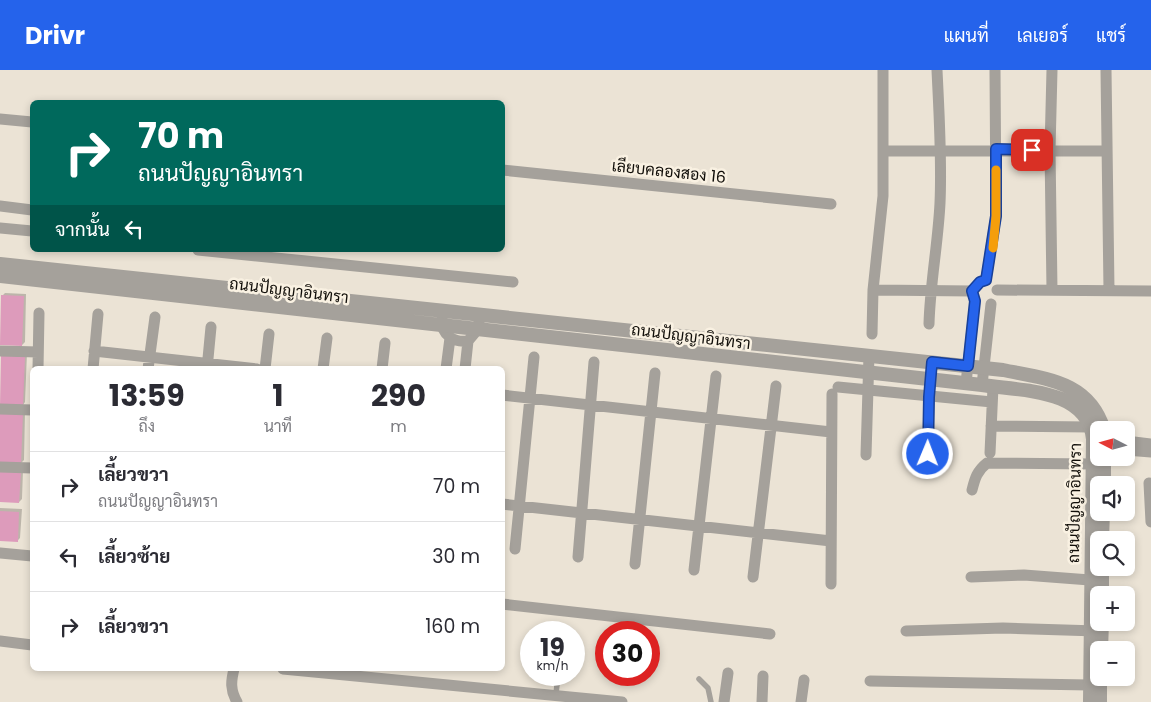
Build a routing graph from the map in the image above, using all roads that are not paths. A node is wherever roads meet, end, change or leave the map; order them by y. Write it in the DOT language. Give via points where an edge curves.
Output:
graph roads {
  1 [pos="883,70"];
  2 [pos="937,70"];
  3 [pos="996,70"];
  4 [pos="1052,70"];
  5 [pos="1106,70"];
  6 [pos="0,119"];
  7 [pos="30,122"];
  8 [pos="941,149"];
  9 [pos="996,149"];
  10 [pos="1050,150"];
  11 [pos="884,151"];
  12 [pos="1106,151"];
  13 [pos="505,170"];
  14 [pos="832,204"];
  15 [pos="0,206"];
  16 [pos="30,210"];
  17 [pos="0,228"];
  18 [pos="30,231"];
  19 [pos="218,252"];
  20 [pos="0,264"];
  21 [pos="0,276"];
  22 [pos="986,280"];
  23 [pos="512,282"];
  24 [pos="930,289"];
  25 [pos="873,290"];
  26 [pos="997,290"];
  27 [pos="1052,290"];
  28 [pos="1109,290"];
  29 [pos="1151,292"];
  30 [pos="974,296"];
  31 [pos="991,304"];
  32 [pos="38,313"];
  33 [pos="98,314"];
  34 [pos="156,317"];
  35 [pos="443,318"];
  36 [pos="479,322"];
  37 [pos="929,324"];
  38 [pos="211,327"];
  39 [pos="269,334"];
  40 [pos="872,334"];
  41 [pos="328,338"];
  42 [pos="450,338"];
  43 [pos="468,341"];
  44 [pos="385,343"];
  45 [pos="0,351"];
  46 [pos="94,351"];
  47 [pos="38,352"];
  48 [pos="869,356"];
  49 [pos="150,357"];
  50 [pos="534,357"];
  51 [pos="594,362"];
  52 [pos="932,362"];
  53 [pos="38,366"];
  54 [pos="93,366"];
  55 [pos="148,366"];
  56 [pos="207,366"];
  57 [pos="265,366"];
  58 [pos="323,366"];
  59 [pos="382,366"];
  60 [pos="446,366"];
  61 [pos="465,366"];
  62 [pos="968,366"];
  63 [pos="984,368"];
  64 [pos="655,373"];
  65 [pos="868,374"];
  66 [pos="716,376"];
  67 [pos="930,380"];
  68 [pos="966,383"];
  69 [pos="776,386"];
  70 [pos="988,386"];
  71 [pos="867,390"];
  72 [pos="505,395"];
  73 [pos="929,397"];
  74 [pos="530,398"];
  75 [pos="992,402"];
  76 [pos="589,403"];
  77 [pos="0,409"];
  78 [pos="30,410"];
  79 [pos="650,411"];
  80 [pos="711,418"];
  81 [pos="1095,421"];
  82 [pos="770,425"];
  83 [pos="991,426"];
  84 [pos="1090,429"];
  85 [pos="831,432"];
  86 [pos="1090,438"];
  87 [pos="1135,442"];
  88 [pos="1151,444"];
  89 [pos="1135,451"];
  90 [pos="1151,452"];
  91 [pos="928,454"];
  92 [pos="990,454"];
  93 [pos="866,455"];
  94 [pos="1090,461"];
  95 [pos="1098,466"];
  96 [pos="0,467"];
  97 [pos="30,468"];
  98 [pos="1149,483"];
  99 [pos="972,490"];
  100 [pos="505,504"];
  101 [pos="519,505"];
  102 [pos="582,512"];
  103 [pos="638,520"];
  104 [pos="1151,522"];
  105 [pos="699,526"];
  106 [pos="758,533"];
  107 [pos="831,541"];
  108 [pos="515,549"];
  109 [pos="0,553"];
  110 [pos="30,556"];
  111 [pos="578,557"];
  112 [pos="635,564"];
  113 [pos="694,570"];
  114 [pos="971,577"];
  115 [pos="754,578"];
  116 [pos="1090,580"];
  117 [pos="831,584"];
  118 [pos="1091,586"];
  119 [pos="505,604"];
  120 [pos="1090,628"];
  121 [pos="906,631"];
  122 [pos="770,634"];
  123 [pos="0,641"];
  124 [pos="30,645"];
  125 [pos="234,671"];
  126 [pos="332,671"];
  127 [pos="380,673"];
  128 [pos="728,673"];
  129 [pos="763,676"];
  130 [pos="699,679"];
  131 [pos="804,680"];
  132 [pos="870,681"];
  133 [pos="1090,681"];
  134 [pos="557,686"];
  135 [pos="1094,686"];
  136 [pos="1096,686"];
  137 [pos="556,694"];
  138 [pos="237,702"];
  139 [pos="622,702"];
  140 [pos="711,702"];
  141 [pos="724,702"];
  142 [pos="762,702"];
  143 [pos="801,702"];
  144 [pos="1090,702"];
  145 [pos="1100,702"];
  1 -- 11 [label="street"];
  2 -- 8 [label="street"];
  3 -- 9 [label="street"];
  4 -- 10 [label="street"];
  5 -- 12 [label="street"];
  6 -- 7 [label="street"];
  8 -- 9 [label="street"];
  8 -- 11 [label="street"];
  8 -- 24 [label="street" via="940,204"];
  9 -- 10 [label="street"];
  9 -- 22 [label="street" via="996,216"];
  10 -- 12 [label="street"];
  10 -- 27 [label="street"];
  11 -- 25 [label="street"];
  12 -- 28 [label="street"];
  13 -- 14 [label="street, เลียบคลองสอง 16"];
  15 -- 16 [label="street"];
  17 -- 18 [label="street"];
  19 -- 23 [label="street"];
  20 -- 35 [label="street, ถนนปัญญาอินทรา"];
  21 -- 35 [label="street, ถนนปัญญาอินทรา"];
  22 -- 26 [label="street"];
  22 -- 30 [label="street" via="980,282"];
  24 -- 25 [label="street"];
  24 -- 30 [label="street"];
  24 -- 37 [label="street"];
  25 -- 40 [label="street"];
  26 -- 27 [label="street"];
  26 -- 31 [label="street"];
  27 -- 28 [label="street"];
  28 -- 29 [label="street"];
  30 -- 31 [label="street" via="982,305"];
  30 -- 62 [label="street"];
  31 -- 63 [label="street"];
  32 -- 47 [label="street"];
  33 -- 46 [label="street"];
  34 -- 49 [label="street"];
  35 -- 36 [label="street, ถนนปัญญาอินทรา"];
  35 -- 42 [label="street"];
  36 -- 43 [label="street"];
  36 -- 48 [label="street, ถนนปัญญาอินทรา"];
  36 -- 65 [label="street, ถนนปัญญาอินทรา"];
  38 -- 56 [label="street"];
  39 -- 57 [label="street"];
  41 -- 58 [label="street"];
  42 -- 43 [label="street" via="458,342"];
  42 -- 60 [label="street"];
  43 -- 61 [label="street"];
  44 -- 59 [label="street"];
  45 -- 47 [label="street"];
  46 -- 49 [label="street"];
  46 -- 54 [label="street"];
  47 -- 53 [label="street"];
  48 -- 52 [label="street, ถนนปัญญาอินทรา"];
  48 -- 65 [label="street"];
  49 -- 55 [label="street"];
  49 -- 56 [label="street"];
  50 -- 74 [label="street"];
  51 -- 76 [label="street"];
  52 -- 62 [label="street, ถนนปัญญาอินทรา"];
  52 -- 67 [label="street"];
  62 -- 63 [label="street, ถนนปัญญาอินทรา"];
  62 -- 68 [label="street"];
  63 -- 70 [label="street"];
  63 -- 81 [label="street, ถนนปัญญาอินทรา" via="1050,379 1080,392 1095,410"];
  64 -- 79 [label="street"];
  65 -- 67 [label="street, ถนนปัญญาอินทรา"];
  65 -- 71 [label="street"];
  66 -- 80 [label="street"];
  67 -- 68 [label="street, ถนนปัญญาอินทรา"];
  67 -- 73 [label="street"];
  68 -- 70 [label="street, ถนนปัญญาอินทรา"];
  69 -- 82 [label="street"];
  70 -- 75 [label="street"];
  70 -- 84 [label="street, ถนนปัญญาอินทรา" via="1046,393 1074,404"];
  71 -- 73 [label="street"];
  71 -- 85 [label="street" via="835,391"];
  71 -- 93 [label="street"];
  72 -- 74 [label="street"];
  73 -- 75 [label="street"];
  73 -- 91 [label="street"];
  74 -- 76 [label="street"];
  74 -- 101 [label="street"];
  75 -- 83 [label="street"];
  76 -- 79 [label="street"];
  76 -- 102 [label="street"];
  77 -- 78 [label="street"];
  79 -- 80 [label="street"];
  79 -- 103 [label="street"];
  80 -- 82 [label="street"];
  80 -- 105 [label="street"];
  82 -- 85 [label="street"];
  82 -- 106 [label="street"];
  83 -- 86 [label="street"];
  83 -- 92 [label="street"];
  85 -- 107 [label="street"];
  87 -- 88 [label="street"];
  89 -- 90 [label="street"];
  94 -- 99 [label="street" via="987,463 975,476"];
  95 -- 116 [label="street, ถนนปัญญาอินทรา"];
  96 -- 97 [label="street"];
  98 -- 104 [label="street"];
  100 -- 101 [label="street"];
  101 -- 102 [label="street"];
  101 -- 108 [label="street"];
  102 -- 103 [label="street"];
  102 -- 111 [label="street"];
  103 -- 105 [label="street"];
  103 -- 112 [label="street"];
  105 -- 106 [label="street"];
  105 -- 113 [label="street"];
  106 -- 107 [label="street"];
  106 -- 115 [label="street"];
  107 -- 117 [label="street"];
  109 -- 110 [label="street"];
  114 -- 116 [label="street" via="1024,575"];
  116 -- 118 [label="street, ถนนปัญญาอินทรา"];
  119 -- 122 [label="street"];
  120 -- 121 [label="street"];
  123 -- 124 [label="street"];
  125 -- 138 [label="street" via="232,695"];
  126 -- 127 [label="street"];
  127 -- 137 [label="street"];
  128 -- 141 [label="street"];
  129 -- 142 [label="street"];
  130 -- 140 [label="lane" via="708,688"];
  131 -- 143 [label="street"];
  132 -- 133 [label="street"];
  134 -- 137 [label="lane"];
  135 -- 144 [label="street, ถนนปัญญาอินทรา"];
  136 -- 145 [label="street, ถนนปัญญาอินทรา"];
  137 -- 139 [label="street"];
}
